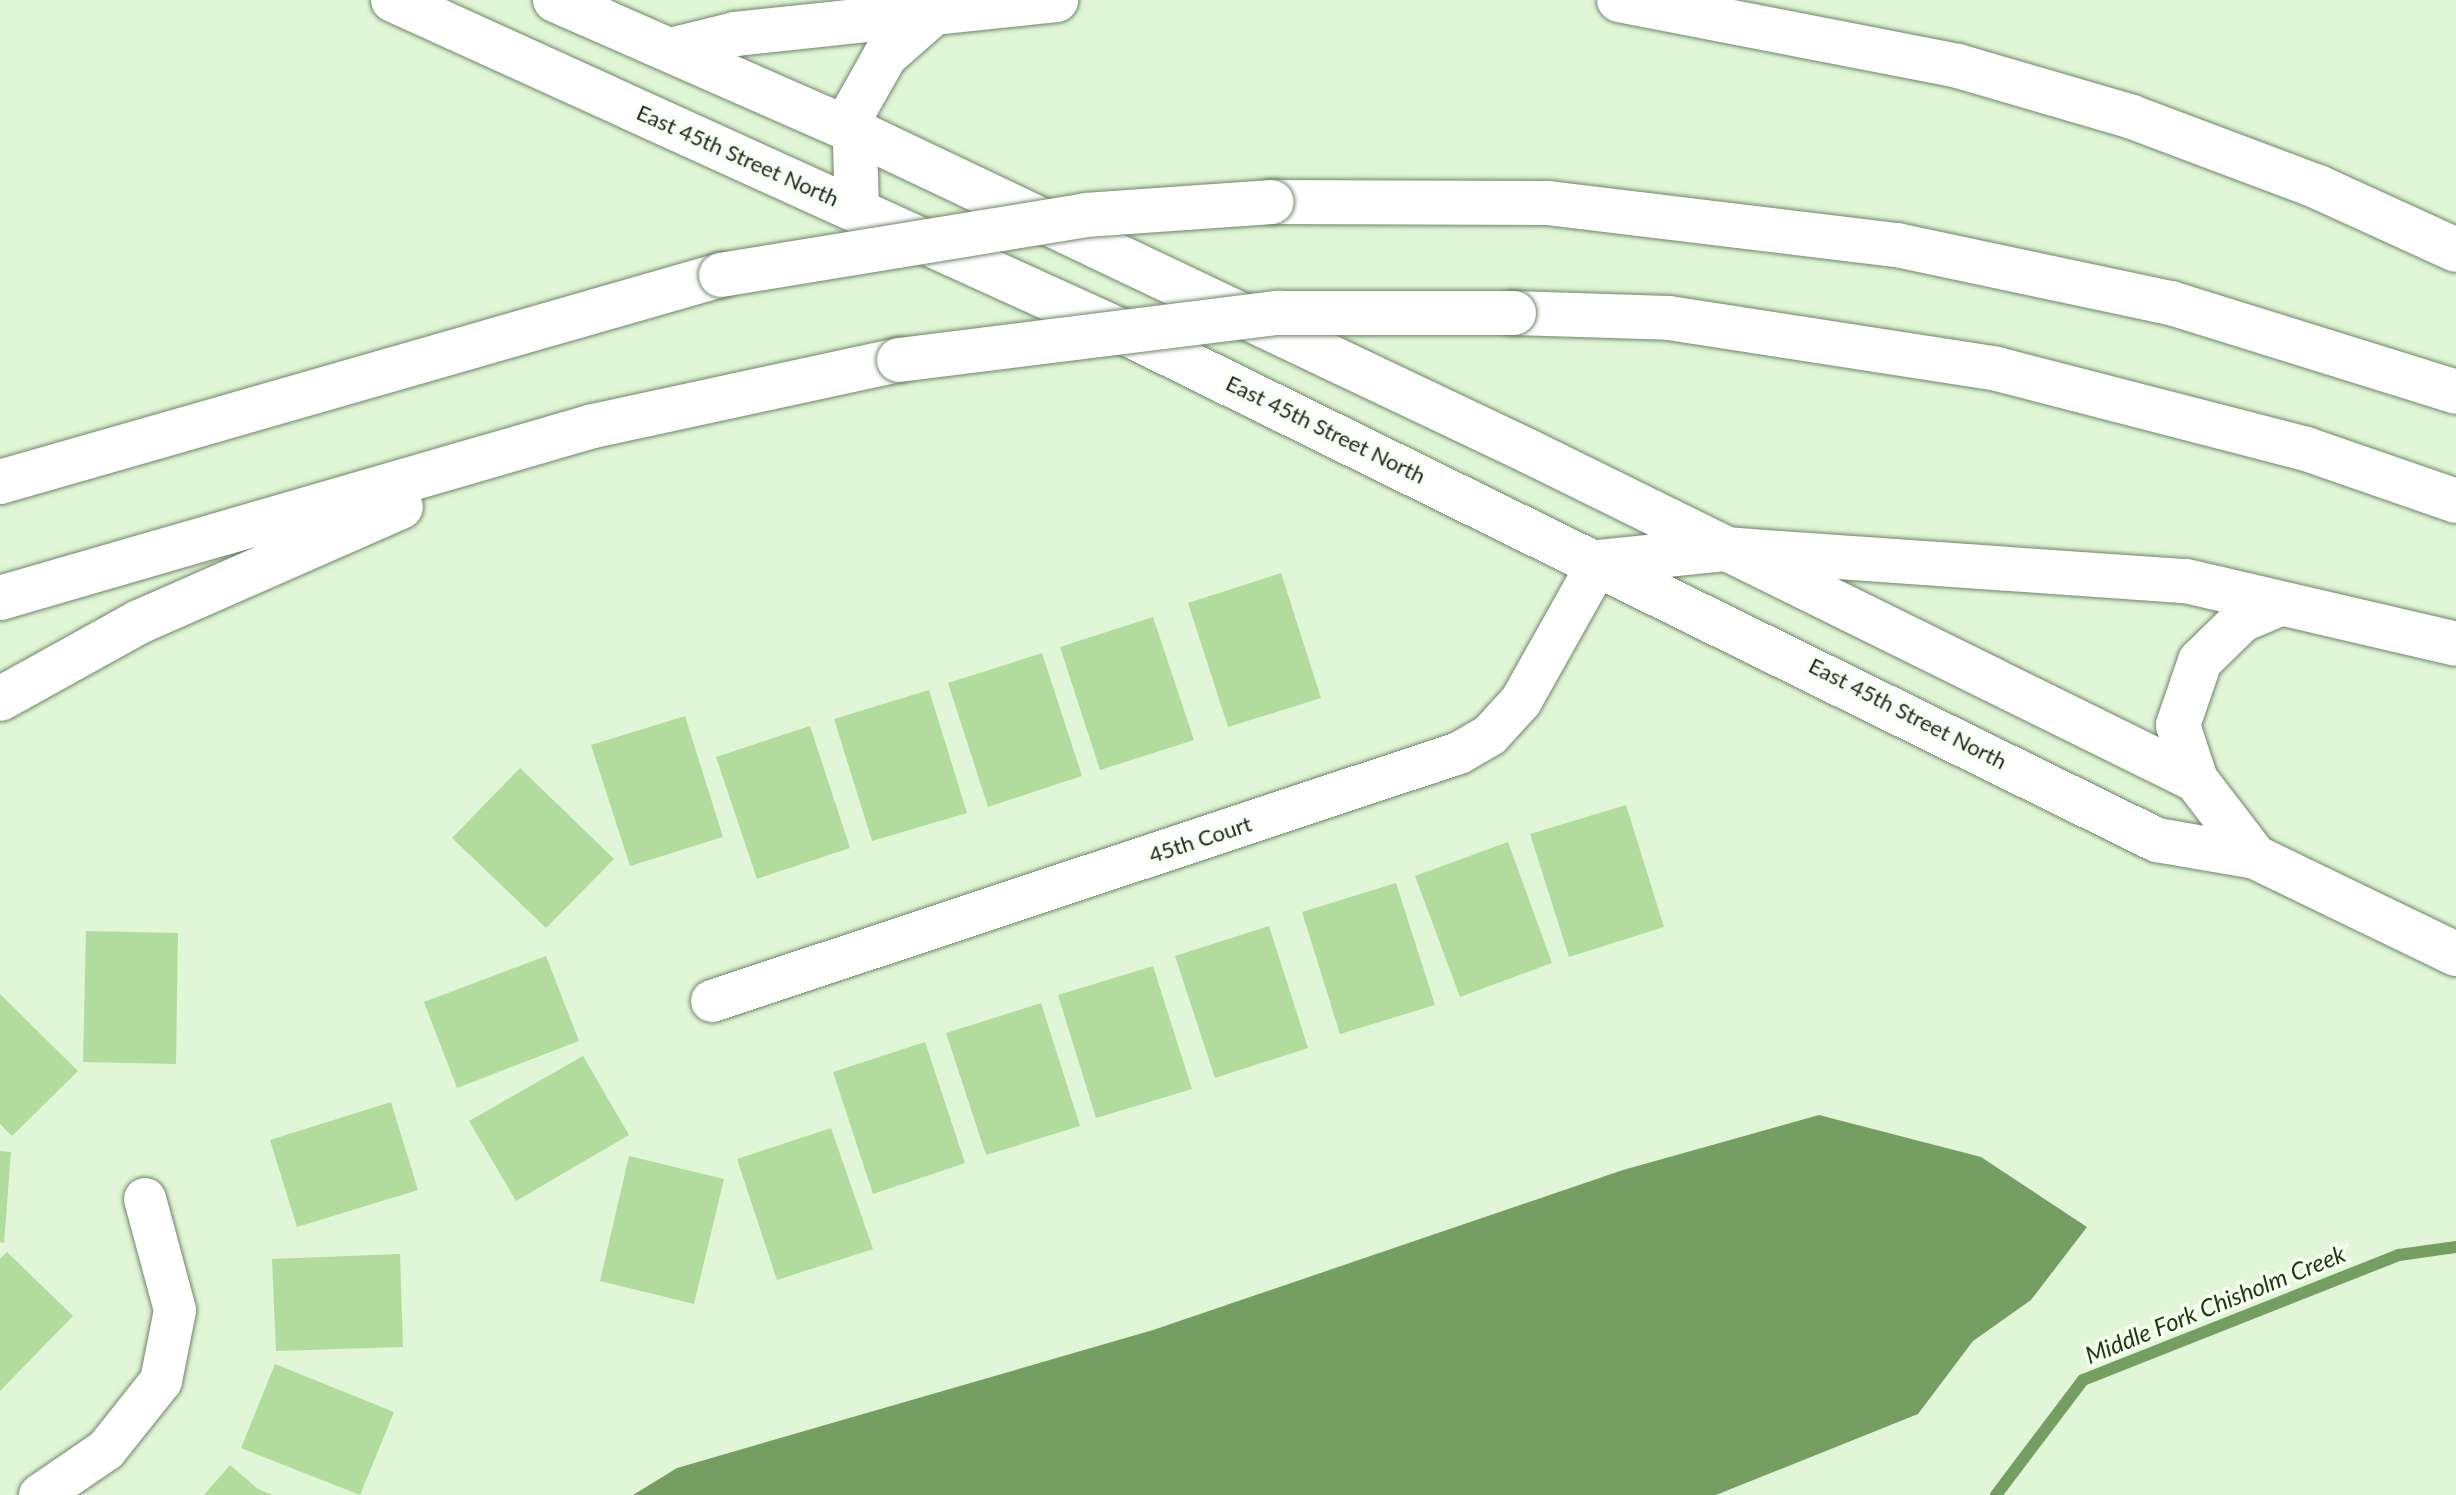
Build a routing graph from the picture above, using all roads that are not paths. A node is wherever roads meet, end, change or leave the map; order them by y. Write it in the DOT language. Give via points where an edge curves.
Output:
graph roads {
  1 [pos="393,0"];
  2 [pos="555,0"];
  3 [pos="1056,0"];
  4 [pos="1619,0"];
  5 [pos="936,11"];
  6 [pos="670,50"];
  7 [pos="858,133"];
  8 [pos="857,209"];
  9 [pos="2456,250"];
  10 [pos="2456,392"];
  11 [pos="593,426"];
  12 [pos="0,482"];
  13 [pos="2456,501"];
  14 [pos="1724,549"];
  15 [pos="1599,562"];
  16 [pos="0,598"];
  17 [pos="2277,605"];
  18 [pos="2456,644"];
  19 [pos="0,699"];
  20 [pos="2196,780"];
  21 [pos="2255,857"];
  22 [pos="2456,954"];
  23 [pos="712,1001"];
  24 [pos="145,1199"];
  25 [pos="40,1495"];
  1 -- 8 [label="main road, East 45th Street North"];
  2 -- 6 [label="main road, East 45th Street North"];
  3 -- 5 [label="main road"];
  4 -- 9 [label="main road" via="1958,66 2117,113 2318,187"];
  5 -- 6 [label="main road" via="735,34"];
  5 -- 7 [label="main road" via="885,56 854,111"];
  6 -- 7 [label="main road, East 45th Street North"];
  7 -- 8 [label="main road"];
  7 -- 14 [label="main road, East 45th Street North"];
  8 -- 15 [label="main road, East 45th Street North"];
  10 -- 12 [label="main road, bridge" via="2171,303 1897,245 1548,203 1272,202 1055,219 721,275"];
  11 -- 13 [label="main road, bridge" via="899,360 1279,313 1669,318 1997,369 2291,445"];
  11 -- 16 [label="main road"];
  11 -- 19 [label="main road" via="139,622"];
  14 -- 15 [label="main road"];
  14 -- 17 [label="main road" via="2186,581"];
  14 -- 20 [label="main road, East 45th Street North"];
  15 -- 21 [label="main road, East 45th Street North" via="2157,840"];
  15 -- 23 [label="street, 45th Court" via="1521,701 1490,735 1459,753"];
  17 -- 18 [label="main road"];
  17 -- 20 [label="main road" via="2242,620 2200,661 2178,725"];
  20 -- 21 [label="main road, East 45th Street North"];
  21 -- 22 [label="main road, East 45th Street North"];
  24 -- 25 [label="street" via="175,1310 161,1381 106,1450"];
}
